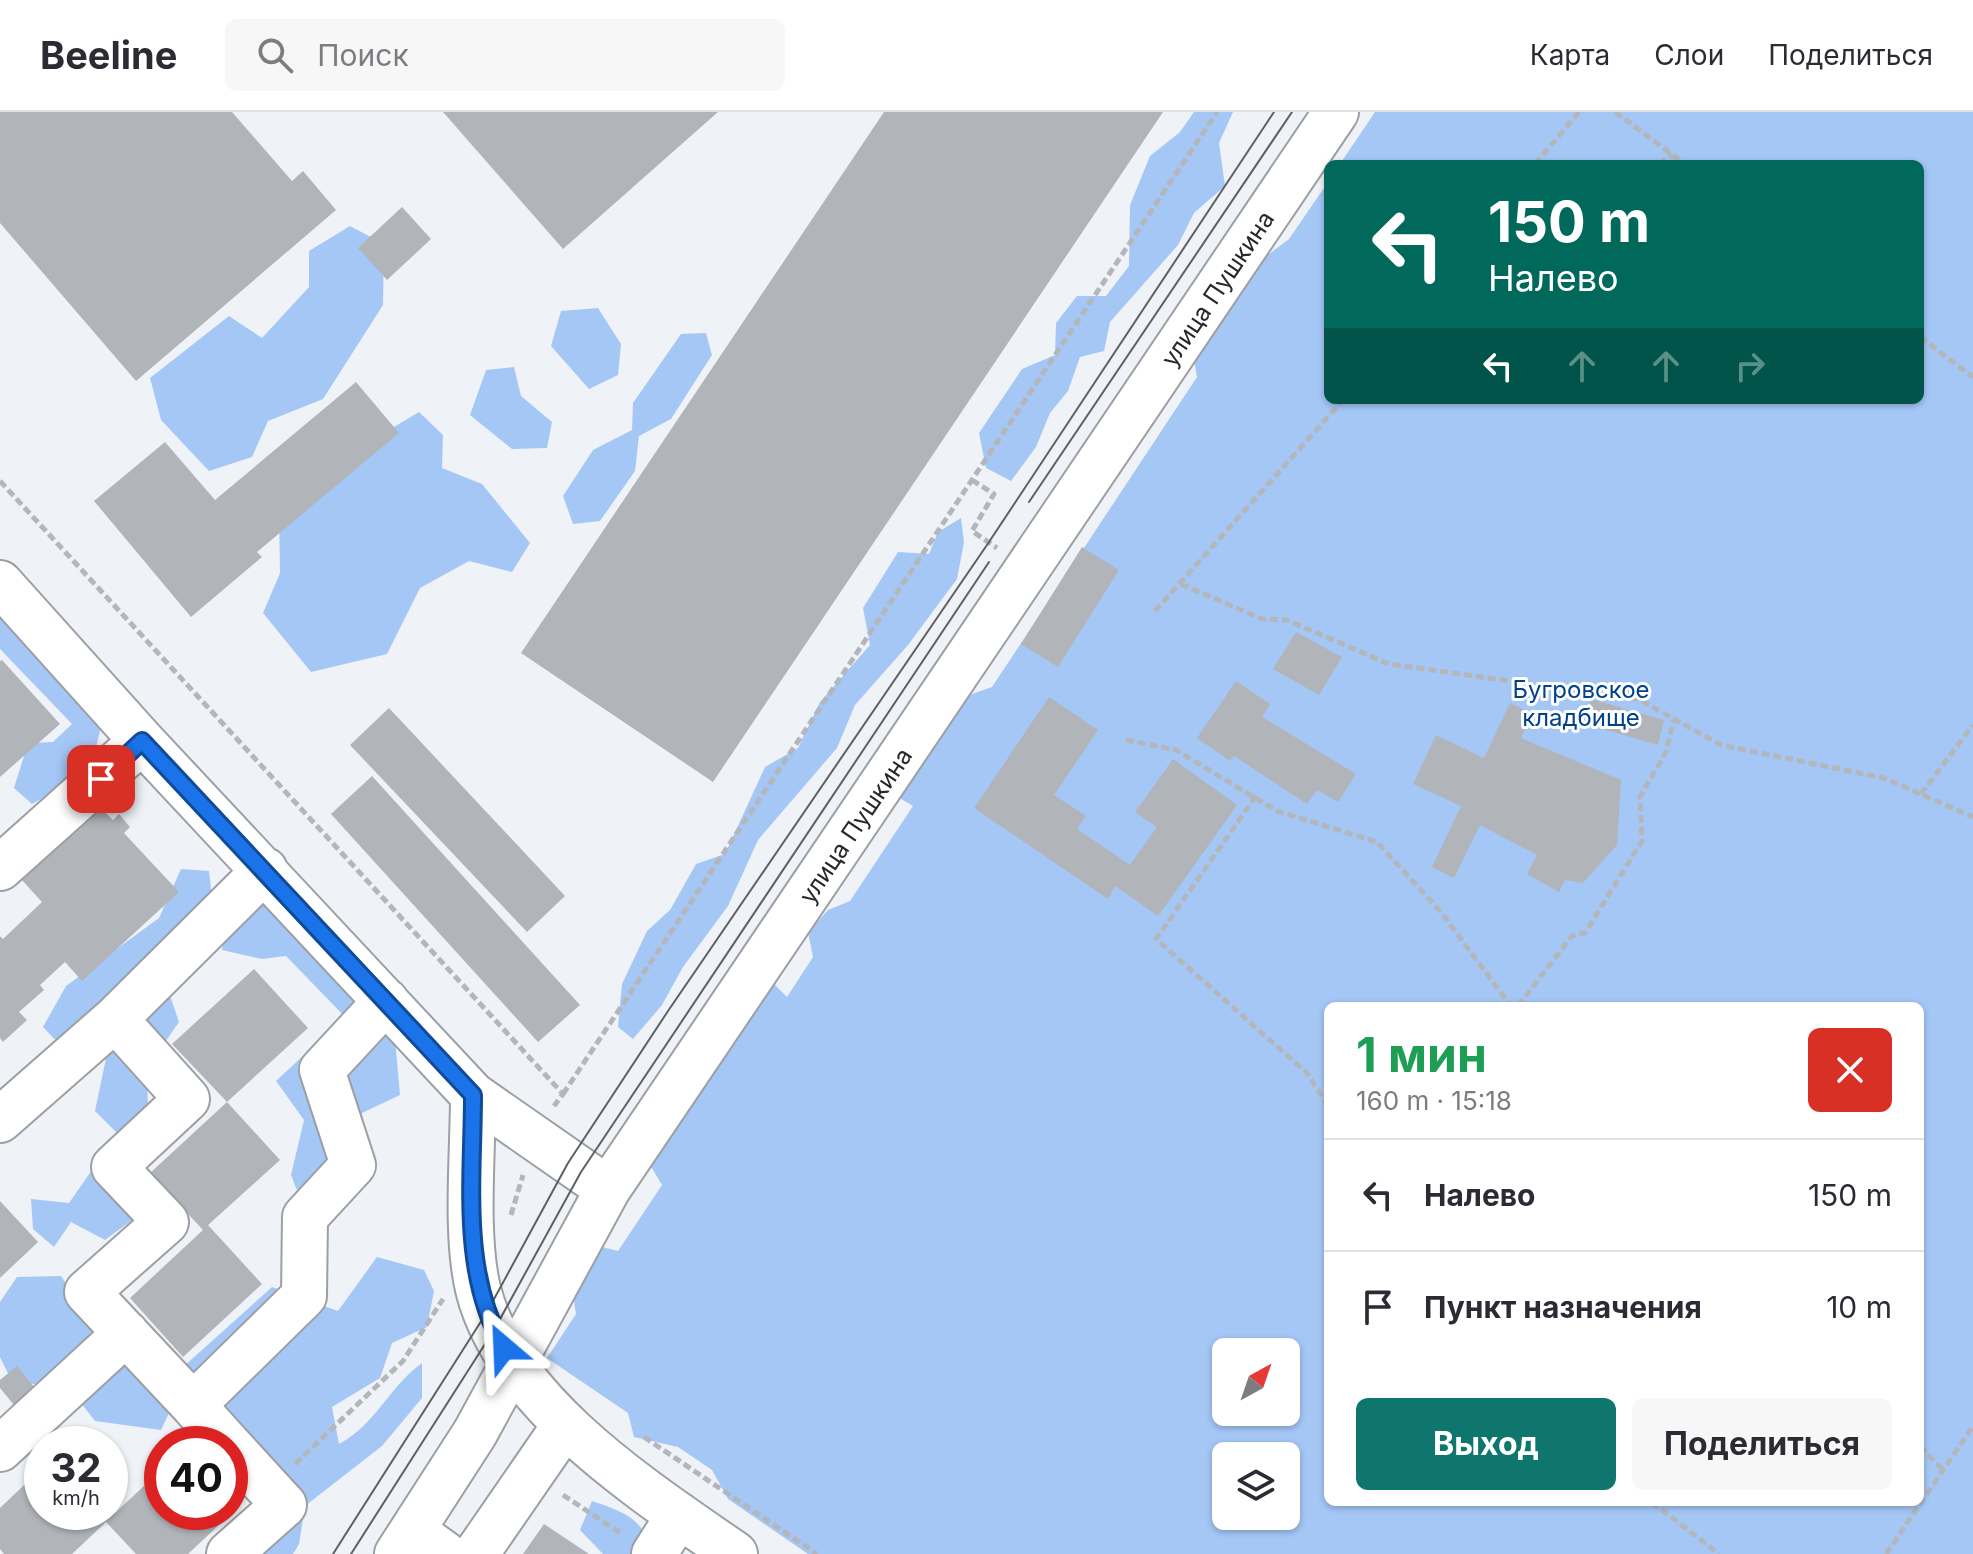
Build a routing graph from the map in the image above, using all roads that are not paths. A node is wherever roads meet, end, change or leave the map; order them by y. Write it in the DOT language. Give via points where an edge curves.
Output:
graph roads {
  1 [pos="1336,112"];
  2 [pos="0,583"];
  3 [pos="142,741"];
  4 [pos="0,868"];
  5 [pos="265,870"];
  6 [pos="386,1001"];
  7 [pos="115,1019"];
  8 [pos="473,1095"];
  9 [pos="0,1120"];
  10 [pos="525,1133"];
  11 [pos="473,1175"];
  12 [pos="608,1189"];
  13 [pos="126,1333"];
  14 [pos="514,1365"];
  15 [pos="193,1405"];
  16 [pos="565,1425"];
  17 [pos="212,1426"];
  18 [pos="0,1449"];
  19 [pos="248,1466"];
  20 [pos="679,1515"];
  21 [pos="418,1546"];
  22 [pos="641,1546"];
  23 [pos="229,1554"];
  24 [pos="476,1554"];
  25 [pos="735,1554"];
  1 -- 12 [label="street, улица Пушкина"];
  2 -- 3 [label="street"];
  3 -- 4 [label="street"];
  3 -- 5 [label="street"];
  5 -- 6 [label="street"];
  5 -- 7 [label="street"];
  6 -- 8 [label="street"];
  6 -- 15 [label="street" via="322,1070 353,1165 305,1217 304,1296"];
  7 -- 9 [label="street"];
  7 -- 13 [label="street" via="187,1099 114,1167 166,1222 87,1292"];
  8 -- 10 [label="street"];
  8 -- 11 [label="street"];
  10 -- 11 [label="street" via="503,1132 486,1145"];
  10 -- 12 [label="street"];
  11 -- 14 [label="street" via="478,1289"];
  12 -- 14 [label="street, улица Пушкина"];
  13 -- 15 [label="street"];
  13 -- 18 [label="street"];
  14 -- 16 [label="street"];
  14 -- 21 [label="street, улица Пушкина"];
  15 -- 17 [label="street"];
  16 -- 20 [label="street"];
  16 -- 24 [label="street"];
  19 -- 23 [label="street" via="284,1505"];
  20 -- 22 [label="street"];
  20 -- 25 [label="street"];
}
